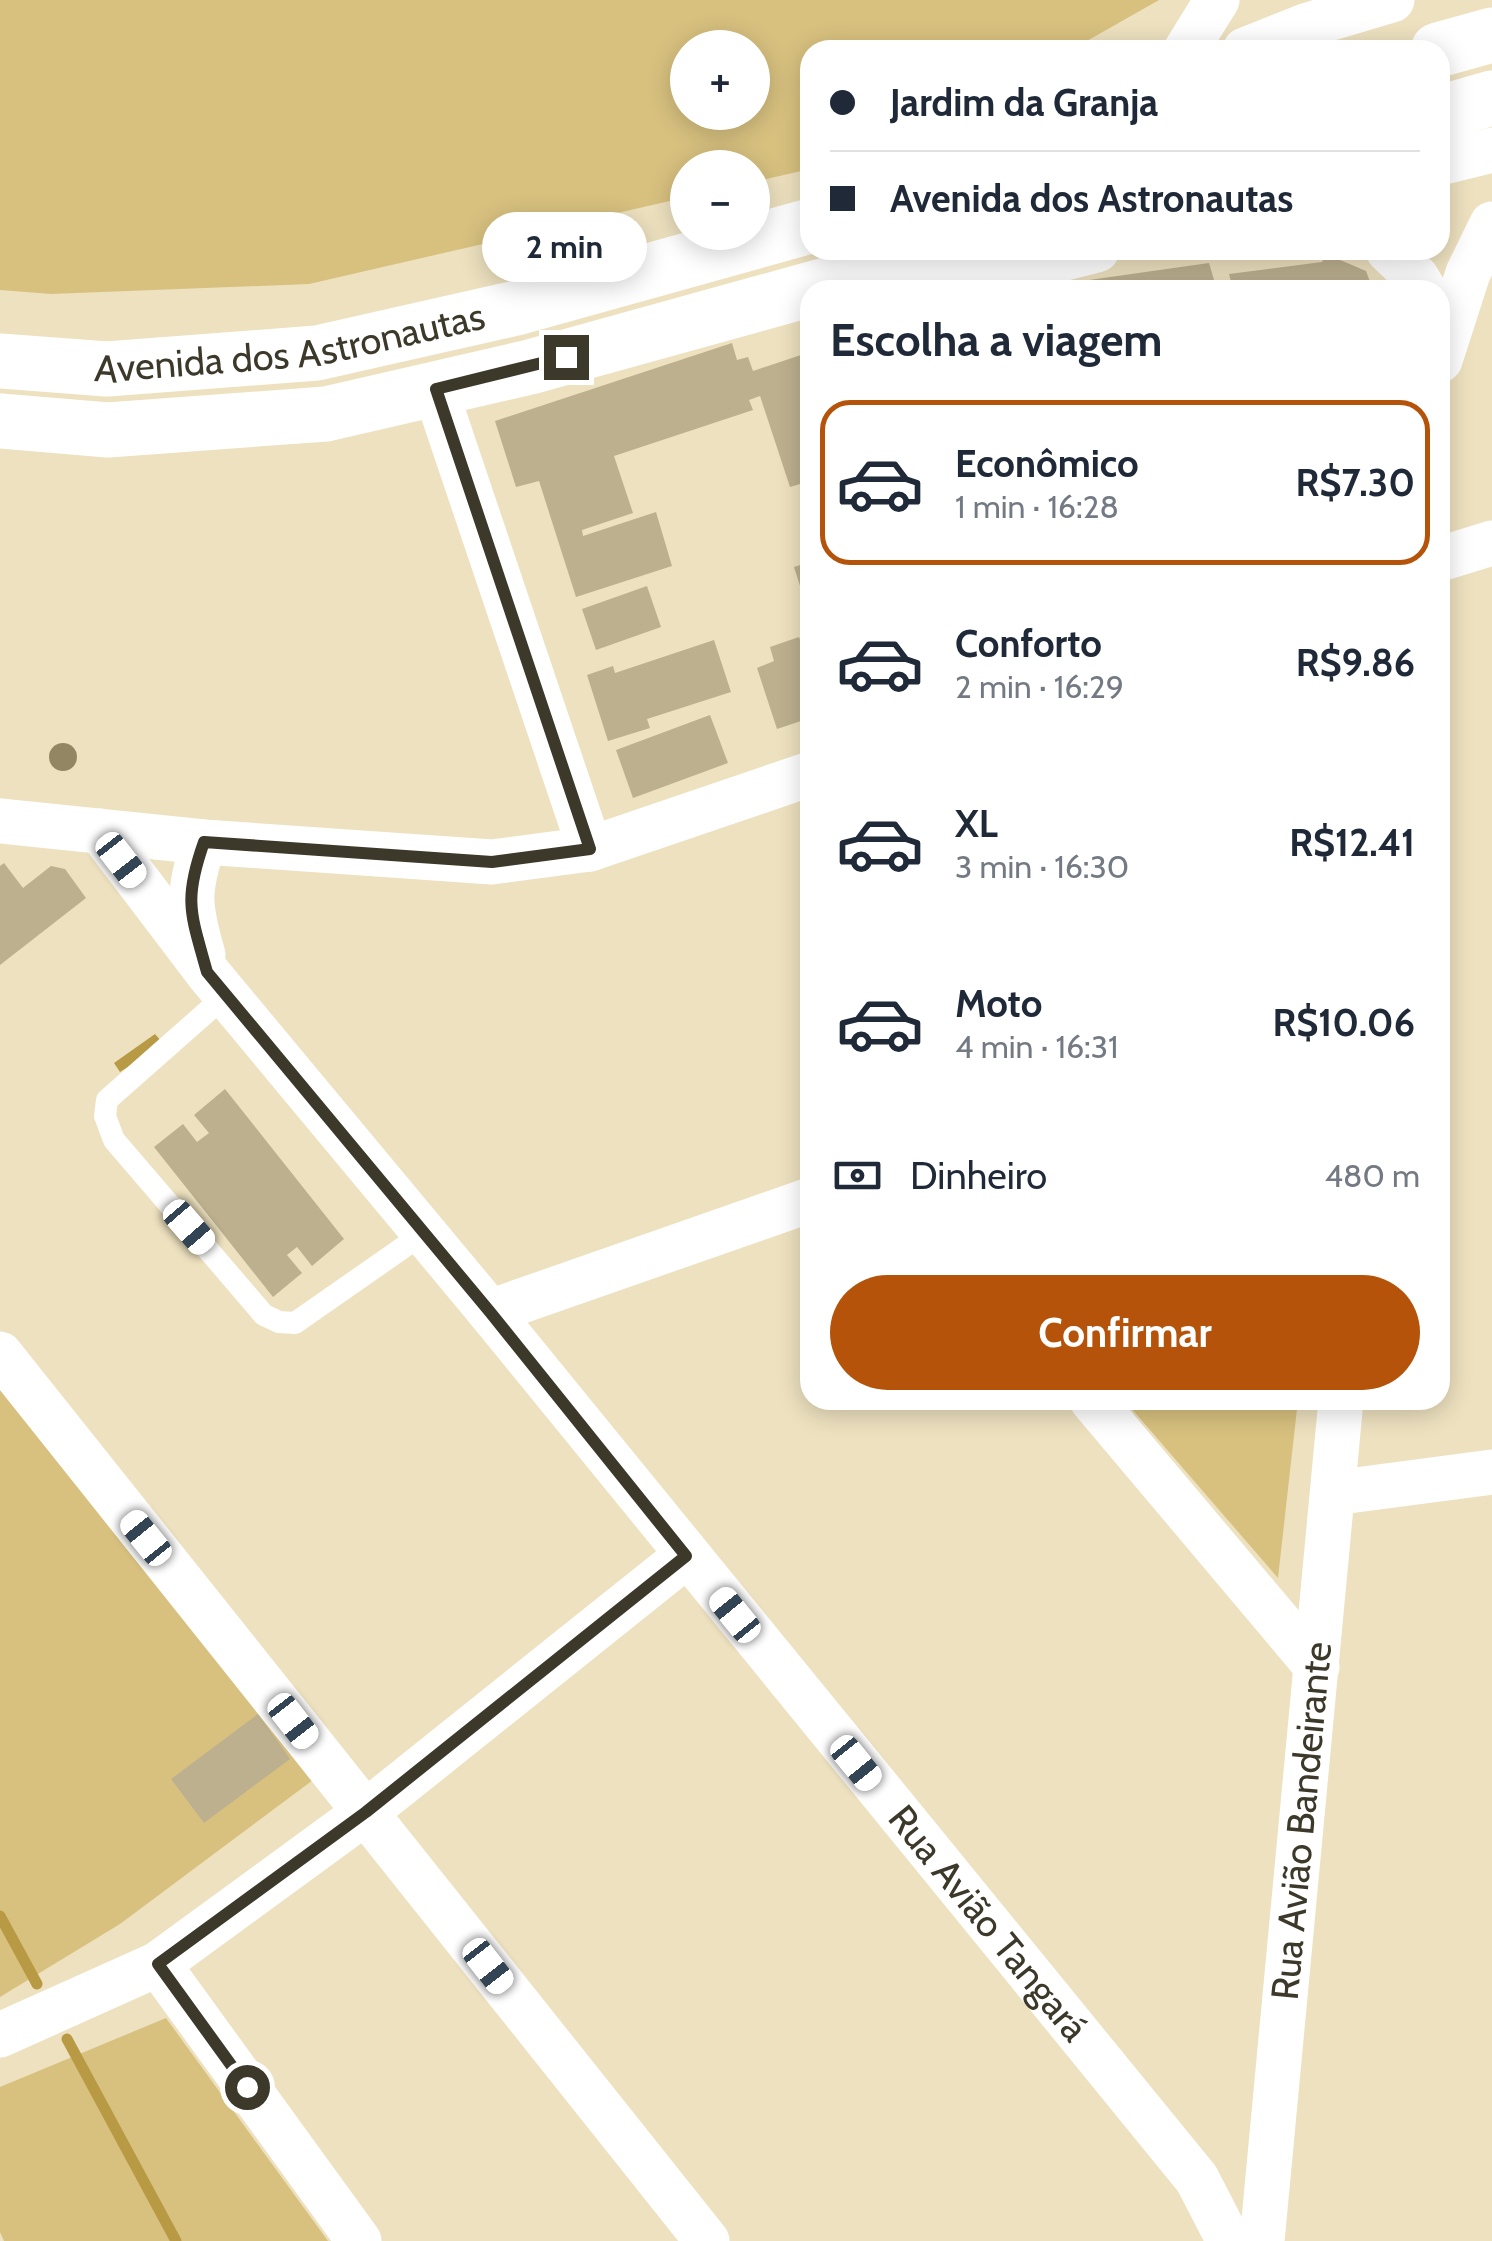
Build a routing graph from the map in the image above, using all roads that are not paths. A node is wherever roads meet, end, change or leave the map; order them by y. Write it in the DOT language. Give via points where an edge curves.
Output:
graph roads {
  1 [pos="1217,0"];
  2 [pos="1392,0"];
  3 [pos="1492,35"];
  4 [pos="1192,40"];
  5 [pos="1272,40"];
  6 [pos="1450,47"];
  7 [pos="1492,98"];
  8 [pos="1450,110"];
  9 [pos="1492,150"];
  10 [pos="1450,160"];
  11 [pos="1492,224"];
  12 [pos="800,229"];
  13 [pos="916,260"];
  14 [pos="1058,260"];
  15 [pos="1398,260"];
  16 [pos="884,269"];
  17 [pos="844,280"];
  18 [pos="1418,280"];
  19 [pos="800,292"];
  20 [pos="1450,329"];
  21 [pos="0,361"];
  22 [pos="436,389"];
  23 [pos="0,421"];
  24 [pos="1492,544"];
  25 [pos="1450,556"];
  26 [pos="800,777"];
  27 [pos="0,821"];
  28 [pos="100,831"];
  29 [pos="204,842"];
  30 [pos="590,849"];
  31 [pos="217,984"];
  32 [pos="800,1204"];
  33 [pos="424,1233"];
  34 [pos="490,1312"];
  35 [pos="0,1354"];
  36 [pos="1100,1410"];
  37 [pos="1340,1410"];
  38 [pos="1492,1472"];
  39 [pos="1333,1493"];
  40 [pos="686,1556"];
  41 [pos="1317,1667"];
  42 [pos="366,1812"];
  43 [pos="158,1964"];
  44 [pos="0,2035"];
  45 [pos="1270,2158"];
  46 [pos="1197,2179"];
  47 [pos="358,2241"];
  48 [pos="706,2241"];
  49 [pos="1230,2241"];
  50 [pos="1262,2241"];
  1 -- 4 [label="street"];
  2 -- 5 [label="street"];
  3 -- 6 [label="main road"];
  7 -- 8 [label="main road"];
  9 -- 10 [label="street"];
  11 -- 20 [label="street"];
  12 -- 21 [label="main road, Avenida dos Astronautas" via="516,308 317,353 107,369"];
  13 -- 16 [label="main road, Avenida dos Astronautas"];
  14 -- 16 [label="street" via="967,277"];
  15 -- 18 [label="street"];
  16 -- 17 [label="main road, Avenida dos Astronautas"];
  19 -- 22 [label="main road, Avenida dos Astronautas"];
  22 -- 23 [label="main road, Avenida dos Astronautas" via="326,414 108,430"];
  22 -- 30 [label="street"];
  24 -- 25 [label="street"];
  26 -- 30 [label="street"];
  27 -- 28 [label="street"];
  28 -- 29 [label="street"];
  28 -- 31 [label="street, Rua Avião Tangará"];
  29 -- 30 [label="street" via="492,862"];
  29 -- 31 [label="street, Rua Avião Tangará" via="191,879 190,910"];
  31 -- 33 [label="street, Rua Avião Tangará"];
  31 -- 33 [label="lane" via="107,1100 114,1140 264,1315 280,1322 295,1323"];
  32 -- 34 [label="street"];
  33 -- 34 [label="street, Rua Avião Tangará"];
  34 -- 40 [label="street, Rua Avião Tangará"];
  35 -- 42 [label="street"];
  36 -- 41 [label="street"];
  37 -- 39 [label="street, Rua Avião Bandeirante"];
  38 -- 39 [label="street"];
  39 -- 41 [label="street, Rua Avião Bandeirante"];
  40 -- 42 [label="street"];
  40 -- 46 [label="street, Rua Avião Tangará"];
  41 -- 45 [label="street, Rua Avião Bandeirante"];
  42 -- 43 [label="street"];
  42 -- 48 [label="street"];
  43 -- 44 [label="street"];
  43 -- 47 [label="street"];
  45 -- 46 [label="street"];
  45 -- 50 [label="street, Rua Avião Bandeirante"];
  46 -- 49 [label="street, Rua Avião Tangará"];
}
